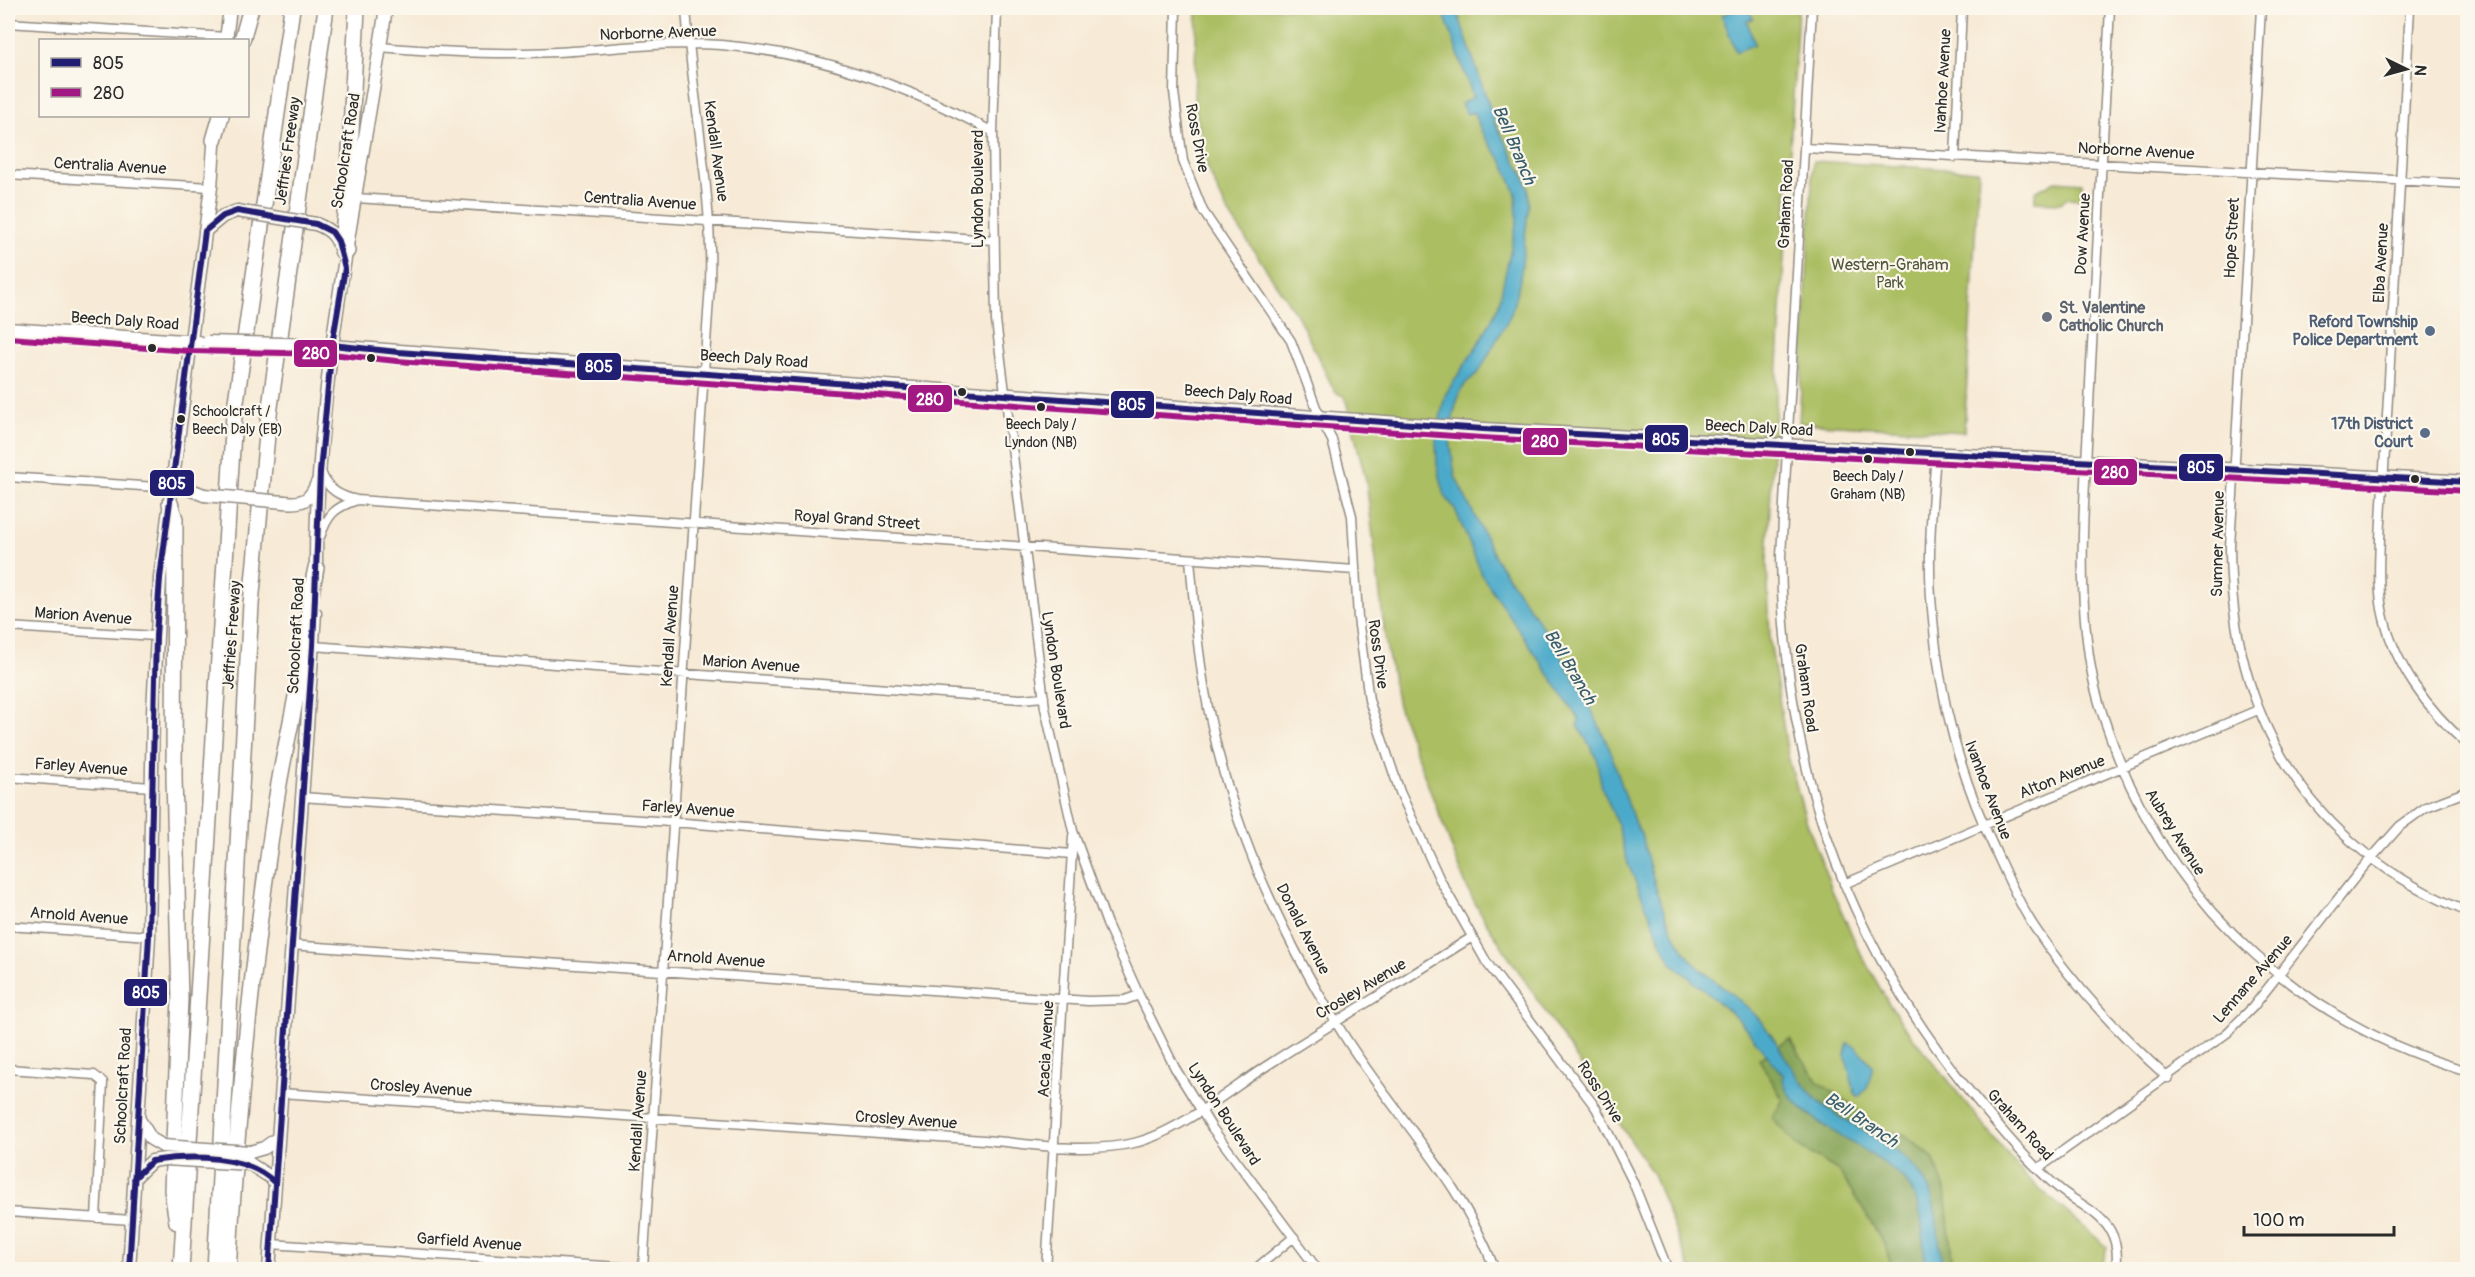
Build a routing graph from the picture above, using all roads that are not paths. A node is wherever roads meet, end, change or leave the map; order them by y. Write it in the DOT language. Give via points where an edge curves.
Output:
graph roads {
  1 [pos="230,8"];
  2 [pos="251,8"];
  3 [pos="292,8"];
  4 [pos="326,8"];
  5 [pos="357,8"];
  6 [pos="386,8"];
  7 [pos="686,8"];
  8 [pos="997,8"];
  9 [pos="1176,8"];
  10 [pos="1812,8"];
  11 [pos="1962,8"];
  12 [pos="2110,8"];
  13 [pos="2261,8"];
  14 [pos="2410,8"];
  15 [pos="8,23"];
  16 [pos="226,39"];
  17 [pos="242,39"];
  18 [pos="688,44"];
  19 [pos="380,47"];
  20 [pos="216,117"];
  21 [pos="221,117"];
  22 [pos="993,132"];
  23 [pos="214,141"];
  24 [pos="1804,148"];
  25 [pos="1955,157"];
  26 [pos="2102,164"];
  27 [pos="2251,172"];
  28 [pos="8,175"];
  29 [pos="2400,181"];
  30 [pos="2468,184"];
  31 [pos="211,187"];
  32 [pos="356,198"];
  33 [pos="710,221"];
  34 [pos="205,231"];
  35 [pos="993,240"];
  36 [pos="348,251"];
  37 [pos="345,268"];
  38 [pos="8,329"];
  39 [pos="191,342"];
  40 [pos="332,345"];
  41 [pos="703,372"];
  42 [pos="1005,394"];
  43 [pos="1320,418"];
  44 [pos="1787,446"];
  45 [pos="1936,454"];
  46 [pos="2086,463"];
  47 [pos="2235,471"];
  48 [pos="321,472"];
  49 [pos="8,477"];
  50 [pos="2385,477"];
  51 [pos="2468,482"];
  52 [pos="171,490"];
  53 [pos="357,500"];
  54 [pos="693,524"];
  55 [pos="318,543"];
  56 [pos="1023,547"];
  57 [pos="1190,559"];
  58 [pos="316,568"];
  59 [pos="1355,570"];
  60 [pos="8,627"];
  61 [pos="156,636"];
  62 [pos="314,645"];
  63 [pos="683,674"];
  64 [pos="1044,697"];
  65 [pos="2258,710"];
  66 [pos="2468,745"];
  67 [pos="2122,768"];
  68 [pos="8,777"];
  69 [pos="152,787"];
  70 [pos="2468,791"];
  71 [pos="301,797"];
  72 [pos="674,823"];
  73 [pos="1983,826"];
  74 [pos="1073,831"];
  75 [pos="1072,854"];
  76 [pos="2372,859"];
  77 [pos="1844,884"];
  78 [pos="2468,912"];
  79 [pos="8,926"];
  80 [pos="148,936"];
  81 [pos="1472,937"];
  82 [pos="290,945"];
  83 [pos="663,970"];
  84 [pos="2279,975"];
  85 [pos="1139,995"];
  86 [pos="1063,999"];
  87 [pos="1336,1022"];
  88 [pos="8,1069"];
  89 [pos="2468,1071"];
  90 [pos="2168,1078"];
  91 [pos="280,1093"];
  92 [pos="1200,1109"];
  93 [pos="138,1118"];
  94 [pos="653,1119"];
  95 [pos="278,1138"];
  96 [pos="1055,1147"];
  97 [pos="250,1158"];
  98 [pos="2039,1168"];
  99 [pos="134,1178"];
  100 [pos="274,1184"];
  101 [pos="8,1212"];
  102 [pos="96,1218"];
  103 [pos="132,1220"];
  104 [pos="1294,1237"];
  105 [pos="270,1244"];
  106 [pos="182,1254"];
  107 [pos="643,1268"];
  108 [pos="129,1269"];
  109 [pos="181,1269"];
  110 [pos="215,1269"];
  111 [pos="228,1269"];
  112 [pos="269,1269"];
  113 [pos="665,1269"];
  114 [pos="1046,1269"];
  115 [pos="1254,1269"];
  116 [pos="1318,1269"];
  117 [pos="1495,1269"];
  118 [pos="1668,1269"];
  119 [pos="2116,1269"];
  1 -- 16 [label="main road"];
  2 -- 17 [label="highway"];
  3 -- 106 [label="highway, Jeffries Freeway" via="234,416"];
  4 -- 110 [label="highway, Jeffries Freeway" via="269,414 251,604"];
  5 -- 36 [label="highway" via="343,235"];
  6 -- 19 [label="main road, Schoolcraft Road"];
  7 -- 18 [label="street, Kendall Avenue"];
  8 -- 22 [label="street, Lyndon Boulevard"];
  9 -- 43 [label="street, Ross Drive" via="1174,110 1189,180 1211,224 1292,341"];
  10 -- 24 [label="street, Graham Road"];
  11 -- 25 [label="street, Ivanhoe Avenue"];
  12 -- 26 [label="street, Dow Avenue"];
  13 -- 27 [label="street, Hope Street"];
  14 -- 29 [label="street, Elba Avenue"];
  15 -- 16 [label="street"];
  18 -- 19 [label="street, Norborne Avenue" via="510,54"];
  18 -- 22 [label="street, Norborne Avenue" via="768,50 844,67 922,95"];
  18 -- 33 [label="street, Kendall Avenue"];
  19 -- 32 [label="main road, Schoolcraft Road"];
  20 -- 23 [label="main road, Schoolcraft Road"];
  21 -- 23 [label="highway"];
  22 -- 35 [label="street, Lyndon Boulevard"];
  23 -- 31 [label="main road, Schoolcraft Road"];
  24 -- 25 [label="street, Norborne Avenue"];
  24 -- 44 [label="street, Graham Road"];
  25 -- 26 [label="street, Norborne Avenue"];
  26 -- 27 [label="street, Norborne Avenue"];
  26 -- 46 [label="street, Dow Avenue"];
  27 -- 29 [label="street, Norborne Avenue"];
  27 -- 47 [label="street, Hope Street"];
  28 -- 31 [label="street, Centralia Avenue"];
  29 -- 30 [label="street, Norborne Avenue"];
  29 -- 50 [label="street, Elba Avenue"];
  31 -- 34 [label="main road, Schoolcraft Road"];
  32 -- 33 [label="street, Centralia Avenue"];
  32 -- 36 [label="main road, Schoolcraft Road"];
  33 -- 35 [label="street, Centralia Avenue"];
  33 -- 41 [label="street, Kendall Avenue"];
  34 -- 37 [label="main road, bridge" via="223,216 237,211 316,224 332,232 338,241"];
  34 -- 39 [label="main road, Schoolcraft Road"];
  35 -- 42 [label="street, Lyndon Boulevard" via="996,321"];
  36 -- 37 [label="main road, Schoolcraft Road"];
  37 -- 40 [label="main road, Schoolcraft Road"];
  38 -- 39 [label="main road, Beech Daly Road"];
  39 -- 40 [label="main road, Beech Daly Road, bridge"];
  39 -- 52 [label="main road, Schoolcraft Road"];
  40 -- 41 [label="main road, Beech Daly Road"];
  40 -- 48 [label="main road, Schoolcraft Road"];
  41 -- 42 [label="main road, Beech Daly Road"];
  41 -- 54 [label="street, Kendall Avenue"];
  42 -- 43 [label="main road, Beech Daly Road"];
  42 -- 56 [label="street, Lyndon Boulevard"];
  43 -- 44 [label="main road, Beech Daly Road"];
  43 -- 59 [label="street, Ross Drive" via="1332,440 1352,516"];
  44 -- 45 [label="main road, Beech Daly Road"];
  44 -- 77 [label="street, Graham Road" via="1781,566 1788,682 1808,779"];
  45 -- 46 [label="main road, Beech Daly Road"];
  45 -- 73 [label="street, Ivanhoe Avenue" via="1931,582 1939,675 1953,742"];
  46 -- 47 [label="main road, Beech Daly Road"];
  46 -- 67 [label="street, Aubrey Avenue" via="2083,576 2087,641 2099,703"];
  47 -- 50 [label="main road, Beech Daly Road"];
  47 -- 65 [label="street, Sumner Avenue" via="2230,547 2232,610 2243,666"];
  48 -- 52 [label="main road, bridge" via="306,501 204,495 186,488"];
  48 -- 53 [label="street, Royal Grand Street" via="335,492"];
  48 -- 55 [label="main road, Schoolcraft Road"];
  49 -- 52 [label="street"];
  50 -- 51 [label="main road, Beech Daly Road"];
  50 -- 66 [label="street, Elba Avenue" via="2380,539 2382,610 2417,690"];
  52 -- 61 [label="main road, Schoolcraft Road"];
  52 -- 106 [label="highway" via="175,519 174,778 180,953 172,1190"];
  53 -- 54 [label="street, Royal Grand Street"];
  53 -- 55 [label="street" via="336,508 324,524"];
  54 -- 56 [label="street, Royal Grand Street"];
  54 -- 63 [label="street, Kendall Avenue"];
  55 -- 58 [label="main road, Schoolcraft Road"];
  56 -- 57 [label="street, Royal Grand Street"];
  56 -- 64 [label="street, Lyndon Boulevard"];
  57 -- 59 [label="street, Royal Grand Street"];
  57 -- 87 [label="street, Donald Avenue" via="1200,662 1227,785 1269,898"];
  58 -- 62 [label="main road, Schoolcraft Road"];
  58 -- 111 [label="highway" via="275,809 245,1040"];
  59 -- 81 [label="street, Ross Drive" via="1365,675 1379,733 1419,837"];
  60 -- 61 [label="street, Marion Avenue"];
  61 -- 69 [label="main road, Schoolcraft Road"];
  62 -- 63 [label="street, Marion Avenue"];
  62 -- 71 [label="main road, Schoolcraft Road"];
  63 -- 64 [label="street, Marion Avenue" via="1021,699"];
  63 -- 72 [label="street, Kendall Avenue"];
  64 -- 74 [label="street, Lyndon Boulevard"];
  65 -- 67 [label="street, Alton Avenue"];
  65 -- 76 [label="street, Sumner Avenue" via="2305,791 2337,828"];
  67 -- 73 [label="street, Alton Avenue"];
  67 -- 84 [label="street, Aubrey Avenue" via="2150,825 2187,882 2236,938"];
  68 -- 69 [label="street, Farley Avenue"];
  69 -- 80 [label="main road, Schoolcraft Road"];
  70 -- 76 [label="street, Lennane Avenue" via="2440,799 2412,816"];
  71 -- 72 [label="street, Farley Avenue"];
  71 -- 82 [label="main road, Schoolcraft Road"];
  72 -- 75 [label="street, Farley Avenue"];
  72 -- 83 [label="street, Kendall Avenue"];
  73 -- 77 [label="street, Alton Avenue"];
  73 -- 90 [label="street, Ivanhoe Avenue" via="2021,906 2045,942 2110,1024"];
  74 -- 75 [label="street, Acacia Avenue"];
  74 -- 85 [label="street, Lyndon Boulevard" via="1107,924"];
  75 -- 86 [label="street, Acacia Avenue"];
  76 -- 78 [label="street, Sumner Avenue"];
  76 -- 84 [label="street, Lennane Avenue"];
  77 -- 98 [label="street, Graham Road" via="1882,963 1948,1065"];
  79 -- 80 [label="street, Arnold Avenue"];
  80 -- 93 [label="main road, Schoolcraft Road"];
  81 -- 87 [label="street, Crosley Avenue"];
  81 -- 118 [label="street, Ross Drive" via="1503,988 1596,1108 1633,1182"];
  82 -- 83 [label="street, Arnold Avenue"];
  82 -- 91 [label="main road, Schoolcraft Road"];
  83 -- 86 [label="street, Arnold Avenue"];
  83 -- 94 [label="street, Kendall Avenue"];
  84 -- 89 [label="street, Aubrey Avenue" via="2311,1000 2377,1038"];
  84 -- 90 [label="street, Lennane Avenue" via="2228,1034"];
  85 -- 86 [label="street, Arnold Avenue" via="1125,1000"];
  85 -- 92 [label="street, Lyndon Boulevard"];
  86 -- 96 [label="street, Acacia Avenue"];
  87 -- 92 [label="street, Crosley Avenue"];
  87 -- 117 [label="street, Donald Avenue" via="1451,1183"];
  88 -- 102 [label="street" via="90,1075 103,1082"];
  90 -- 98 [label="street, Lennane Avenue"];
  91 -- 94 [label="street, Crosley Avenue"];
  91 -- 95 [label="main road, Schoolcraft Road"];
  92 -- 96 [label="street, Crosley Avenue" via="1172,1127 1136,1142 1098,1148"];
  92 -- 104 [label="street, Lyndon Boulevard"];
  93 -- 97 [label="main road, bridge" via="151,1139 164,1146"];
  93 -- 99 [label="main road, Schoolcraft Road"];
  94 -- 96 [label="street, Crosley Avenue"];
  94 -- 107 [label="street, Kendall Avenue"];
  95 -- 97 [label="main road"];
  95 -- 100 [label="main road, Schoolcraft Road"];
  96 -- 114 [label="street, Acacia Avenue"];
  97 -- 99 [label="main road, bridge" via="152,1161"];
  97 -- 100 [label="main road"];
  98 -- 119 [label="street, Graham Road" via="2060,1190 2105,1223 2116,1248"];
  99 -- 103 [label="main road, Schoolcraft Road"];
  100 -- 105 [label="main road, Schoolcraft Road"];
  101 -- 102 [label="street"];
  102 -- 103 [label="street"];
  103 -- 108 [label="main road, Schoolcraft Road"];
  104 -- 115 [label="street"];
  104 -- 116 [label="street, Lyndon Boulevard"];
  105 -- 107 [label="street, Garfield Avenue"];
  105 -- 112 [label="main road, Schoolcraft Road"];
  106 -- 109 [label="highway, Jeffries Freeway"];
  107 -- 113 [label="street, Garfield Avenue"];
}
